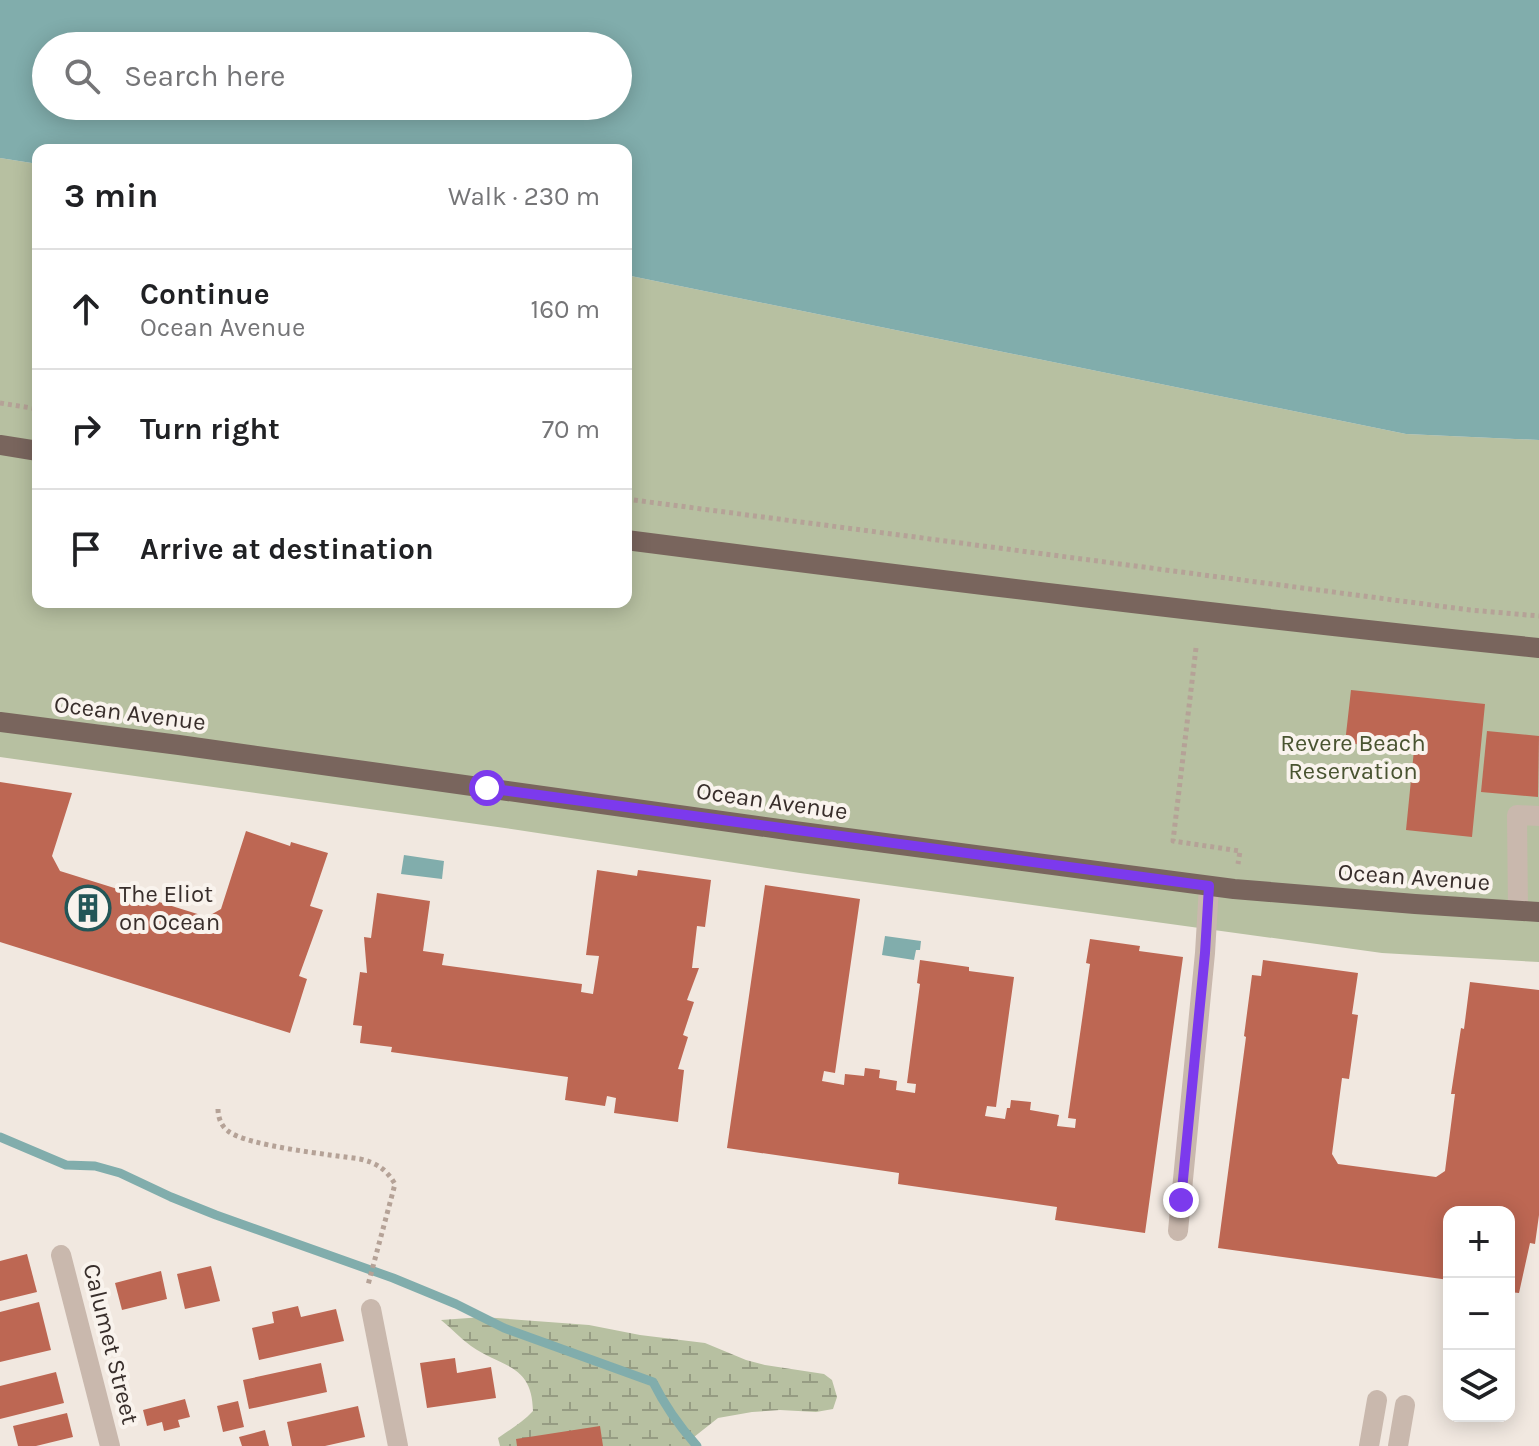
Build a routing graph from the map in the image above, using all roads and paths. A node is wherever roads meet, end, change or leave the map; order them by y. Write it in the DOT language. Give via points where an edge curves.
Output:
graph roads {
  1 [pos="0,403"];
  2 [pos="32,408"];
  3 [pos="0,445"];
  4 [pos="32,450"];
  5 [pos="632,500"];
  6 [pos="632,541"];
  7 [pos="1539,616"];
  8 [pos="1196,648"];
  9 [pos="1539,648"];
  10 [pos="0,722"];
  11 [pos="1539,816"];
  12 [pos="1209,886"];
  13 [pos="1234,889"];
  14 [pos="1518,910"];
  15 [pos="1539,912"];
  16 [pos="218,1109"];
  17 [pos="1178,1231"];
  18 [pos="61,1255"];
  19 [pos="369,1300"];
  20 [pos="1377,1400"];
  21 [pos="1405,1405"];
  22 [pos="110,1446"];
  23 [pos="398,1446"];
  24 [pos="1369,1446"];
  25 [pos="1398,1446"];
  1 -- 2 [label="path"];
  3 -- 4 [label="main road"];
  5 -- 7 [label="path"];
  6 -- 9 [label="main road"];
  8 -- 13 [label="path" via="1173,841 1240,851"];
  10 -- 12 [label="main road, Ocean Avenue"];
  11 -- 14 [label="street" via="1517,815"];
  12 -- 13 [label="main road, Ocean Avenue"];
  12 -- 17 [label="street"];
  13 -- 14 [label="main road, Ocean Avenue"];
  14 -- 15 [label="main road, Ocean Avenue"];
  16 -- 19 [label="path" via="228,1131 241,1137 360,1159 388,1172 395,1184"];
  18 -- 22 [label="street, Calumet Street"];
  19 -- 23 [label="street"];
  20 -- 24 [label="street"];
  21 -- 25 [label="street"];
}
